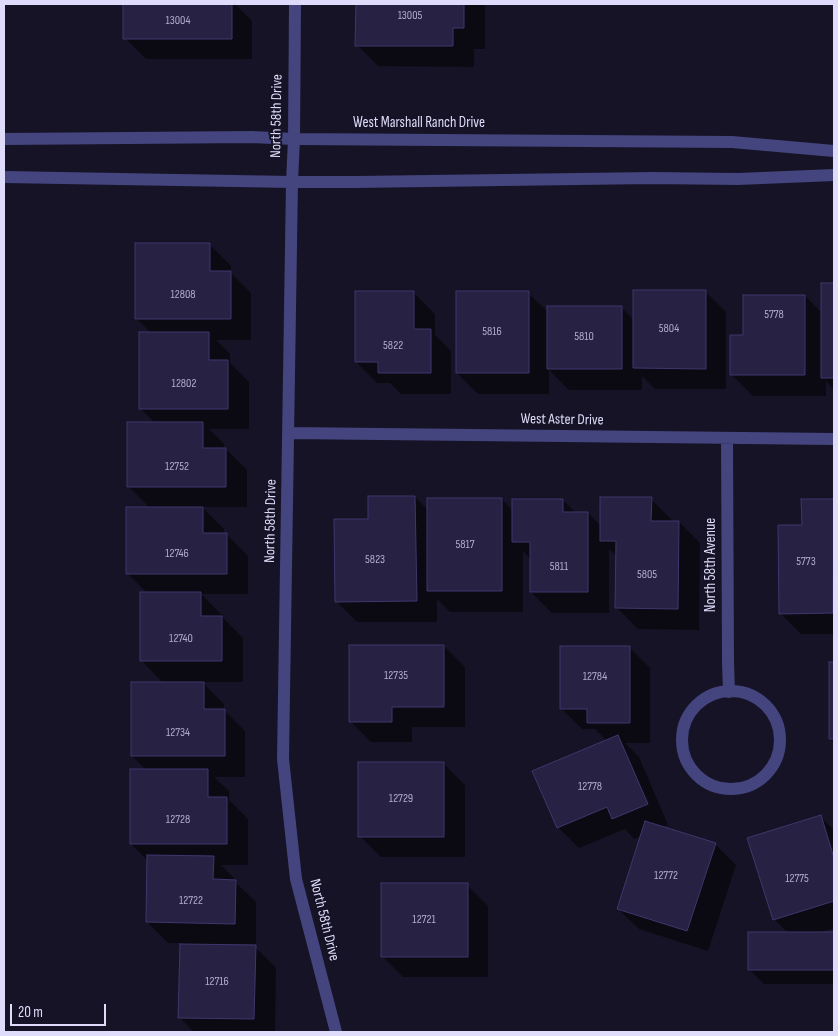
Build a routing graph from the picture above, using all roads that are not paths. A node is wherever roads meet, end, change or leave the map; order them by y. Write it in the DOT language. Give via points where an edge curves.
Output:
graph roads {
  1 [pos="295,4"];
  2 [pos="4,139"];
  3 [pos="294,139"];
  4 [pos="834,150"];
  5 [pos="834,175"];
  6 [pos="4,177"];
  7 [pos="292,182"];
  8 [pos="289,433"];
  9 [pos="727,438"];
  10 [pos="834,439"];
  11 [pos="730,692"];
  12 [pos="336,1032"];
  1 -- 3 [label="street, North 58th Drive"];
  2 -- 3 [label="street, West Marshall Ranch Drive"];
  3 -- 4 [label="street, West Marshall Ranch Drive" via="732,142"];
  3 -- 7 [label="street, North 58th Drive"];
  5 -- 7 [label="street" via="738,179"];
  6 -- 7 [label="street"];
  7 -- 8 [label="street, North 58th Drive"];
  8 -- 9 [label="street, West Aster Drive"];
  8 -- 12 [label="street, North 58th Drive" via="283,759 296,879"];
  9 -- 10 [label="street, West Aster Drive"];
  9 -- 11 [label="street, North 58th Avenue"];
  11 -- 11 [label="street" via="714,694 701,702 690,714 682,743 685,758 704,781 718,788 734,789 750,786 764,776 780,747 779,730 773,714 746,694"];
}
